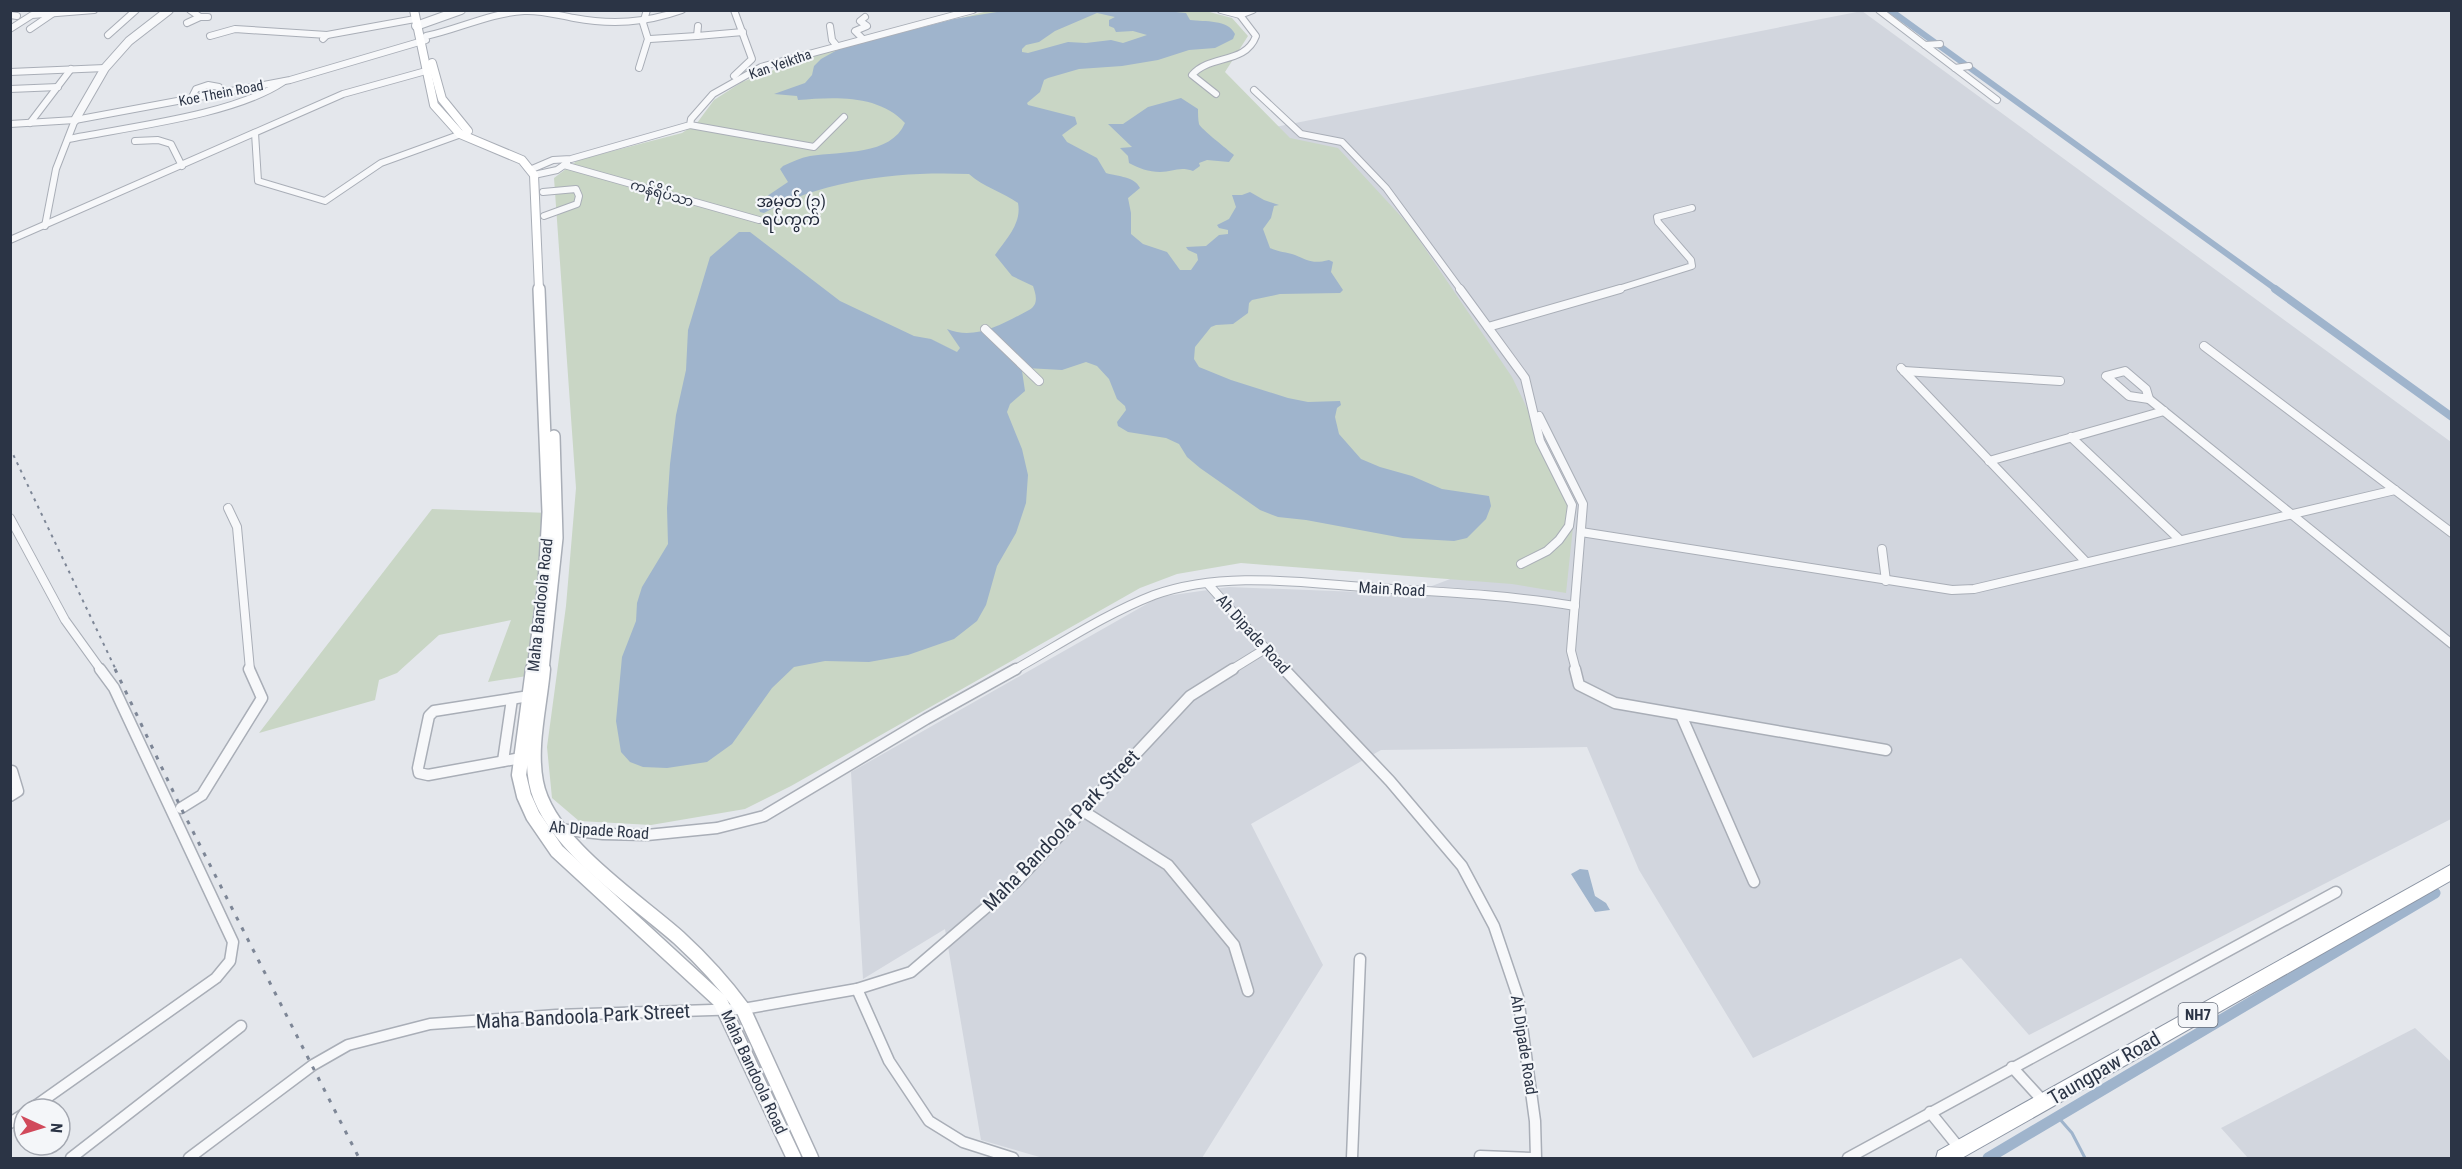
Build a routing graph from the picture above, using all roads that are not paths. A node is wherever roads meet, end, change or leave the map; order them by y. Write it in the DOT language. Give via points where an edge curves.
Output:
graph roads {
  1 [pos="39,10"];
  2 [pos="94,10"];
  3 [pos="136,10"];
  4 [pos="169,10"];
  5 [pos="190,10"];
  6 [pos="421,10"];
  7 [pos="461,10"];
  8 [pos="647,10"];
  9 [pos="682,10"];
  10 [pos="734,10"];
  11 [pos="973,10"];
  12 [pos="1221,10"];
  13 [pos="1253,10"];
  14 [pos="1879,10"];
  15 [pos="66,12"];
  16 [pos="53,14"];
  17 [pos="10,15"];
  18 [pos="32,15"];
  19 [pos="1240,15"];
  20 [pos="17,16"];
  21 [pos="200,17"];
  22 [pos="208,17"];
  23 [pos="417,20"];
  24 [pos="852,21"];
  25 [pos="187,23"];
  26 [pos="644,23"];
  27 [pos="698,26"];
  28 [pos="830,26"];
  29 [pos="10,29"];
  30 [pos="30,29"];
  31 [pos="743,32"];
  32 [pos="108,35"];
  33 [pos="210,36"];
  34 [pos="697,36"];
  35 [pos="424,39"];
  36 [pos="650,39"];
  37 [pos="863,39"];
  38 [pos="1940,44"];
  39 [pos="1927,45"];
  40 [pos="837,46"];
  41 [pos="1969,66"];
  42 [pos="1957,67"];
  43 [pos="105,68"];
  44 [pos="639,68"];
  45 [pos="71,69"];
  46 [pos="743,69"];
  47 [pos="430,70"];
  48 [pos="10,72"];
  49 [pos="751,72"];
  50 [pos="284,81"];
  51 [pos="731,82"];
  52 [pos="58,87"];
  53 [pos="10,89"];
  54 [pos="1254,90"];
  55 [pos="220,93"];
  56 [pos="1216,94"];
  57 [pos="191,99"];
  58 [pos="1997,99"];
  59 [pos="844,117"];
  60 [pos="75,120"];
  61 [pos="30,123"];
  62 [pos="10,124"];
  63 [pos="690,125"];
  64 [pos="255,133"];
  65 [pos="464,133"];
  66 [pos="68,139"];
  67 [pos="135,141"];
  68 [pos="571,159"];
  69 [pos="564,165"];
  70 [pos="182,166"];
  71 [pos="537,171"];
  72 [pos="543,192"];
  73 [pos="1692,208"];
  74 [pos="544,216"];
  75 [pos="759,220"];
  76 [pos="45,226"];
  77 [pos="10,240"];
  78 [pos="1488,327"];
  79 [pos="985,329"];
  80 [pos="2204,346"];
  81 [pos="1039,381"];
  82 [pos="2060,381"];
  83 [pos="2149,399"];
  84 [pos="1533,405"];
  85 [pos="2164,411"];
  86 [pos="2071,437"];
  87 [pos="1989,460"];
  88 [pos="2395,490"];
  89 [pos="228,508"];
  90 [pos="2291,513"];
  91 [pos="10,518"];
  92 [pos="1581,532"];
  93 [pos="2451,533"];
  94 [pos="2180,540"];
  95 [pos="1882,549"];
  96 [pos="2086,562"];
  97 [pos="1521,564"];
  98 [pos="1886,581"];
  99 [pos="1208,584"];
  100 [pos="1575,606"];
  101 [pos="2451,644"];
  102 [pos="1265,649"];
  103 [pos="529,696"];
  104 [pos="512,699"];
  105 [pos="1681,715"];
  106 [pos="1886,750"];
  107 [pos="521,758"];
  108 [pos="503,761"];
  109 [pos="12,771"];
  110 [pos="10,796"];
  111 [pos="181,808"];
  112 [pos="1083,811"];
  113 [pos="539,826"];
  114 [pos="558,829"];
  115 [pos="2451,871"];
  116 [pos="1754,882"];
  117 [pos="2336,892"];
  118 [pos="1360,959"];
  119 [pos="857,989"];
  120 [pos="1248,991"];
  121 [pos="743,1009"];
  122 [pos="726,1011"];
  123 [pos="242,1026"];
  124 [pos="2012,1067"];
  125 [pos="48,1097"];
  126 [pos="2044,1102"];
  127 [pos="1930,1112"];
  128 [pos="1961,1149"];
  129 [pos="1480,1156"];
  130 [pos="71,1158"];
  131 [pos="189,1158"];
  132 [pos="794,1158"];
  133 [pos="811,1158"];
  134 [pos="1012,1158"];
  135 [pos="1352,1158"];
  136 [pos="1534,1158"];
  137 [pos="1848,1158"];
  138 [pos="1945,1158"];
  1 -- 18 [label="street"];
  2 -- 15 [label="street"];
  3 -- 32 [label="street"];
  4 -- 43 [label="street" via="129,41"];
  5 -- 21 [label="street"];
  6 -- 23 [label="main road"];
  7 -- 23 [label="street"];
  8 -- 26 [label="street"];
  9 -- 26 [label="street"];
  10 -- 31 [label="street"];
  11 -- 37 [label="street, Kan Yeiktha"];
  12 -- 19 [label="street"];
  13 -- 19 [label="street"];
  14 -- 39 [label="street"];
  15 -- 16 [label="street"];
  16 -- 18 [label="street"];
  16 -- 30 [label="street"];
  17 -- 20 [label="street"];
  18 -- 29 [label="street"];
  19 -- 56 [label="street" via="1256,36 1251,47 1192,75"];
  21 -- 22 [label="street"];
  21 -- 25 [label="street"];
  23 -- 33 [label="street" via="324,38 235,28"];
  23 -- 35 [label="main road"];
  24 -- 37 [label="street" via="862,19 867,27 855,31"];
  26 -- 35 [label="street, Koe Thein Road" via="519,11"];
  26 -- 36 [label="street"];
  27 -- 34 [label="street"];
  28 -- 40 [label="street"];
  31 -- 34 [label="street"];
  31 -- 46 [label="street" via="752,59"];
  34 -- 36 [label="street"];
  35 -- 47 [label="main road"];
  35 -- 50 [label="street, Koe Thein Road"];
  36 -- 44 [label="street"];
  37 -- 40 [label="street, Kan Yeiktha"];
  38 -- 39 [label="street"];
  39 -- 42 [label="street"];
  40 -- 49 [label="street, Kan Yeiktha"];
  41 -- 42 [label="street"];
  42 -- 58 [label="street"];
  43 -- 45 [label="street"];
  43 -- 60 [label="street"];
  45 -- 48 [label="street"];
  45 -- 52 [label="street"];
  46 -- 49 [label="street"];
  46 -- 51 [label="street"];
  47 -- 64 [label="street" via="340,92"];
  47 -- 65 [label="main road" via="434,105"];
  49 -- 51 [label="street, Kan Yeiktha"];
  50 -- 55 [label="street, Koe Thein Road"];
  50 -- 66 [label="street" via="267,93 201,113"];
  51 -- 63 [label="street, Kan Yeiktha" via="713,94"];
  52 -- 53 [label="street"];
  52 -- 61 [label="street"];
  54 -- 78 [label="street" via="1300,134 1342,142 1398,202"];
  55 -- 57 [label="street, Koe Thein Road"];
  55 -- 57 [label="street" via="219,87 208,85 196,89"];
  57 -- 60 [label="street, Koe Thein Road"];
  59 -- 63 [label="street" via="814,147"];
  60 -- 61 [label="street, Koe Thein Road"];
  60 -- 66 [label="street"];
  61 -- 62 [label="street, Koe Thein Road"];
  63 -- 68 [label="street"];
  64 -- 65 [label="street" via="258,181 325,201 381,163"];
  64 -- 70 [label="street"];
  65 -- 71 [label="main road"];
  66 -- 76 [label="street" via="56,169"];
  67 -- 70 [label="street" via="166,141"];
  68 -- 69 [label="street"];
  68 -- 71 [label="street" via="553,160"];
  69 -- 71 [label="street"];
  69 -- 75 [label="street, ကန်ရိပ်သာ"];
  70 -- 76 [label="street"];
  71 -- 72 [label="main road, Maha Bandoola Road"];
  71 -- 103 [label="main road, Maha Bandoola Road" via="548,512 544,582"];
  72 -- 74 [label="main road, Maha Bandoola Road"];
  72 -- 74 [label="street" via="576,189 579,196 577,204"];
  73 -- 78 [label="street" via="1658,217 1658,222 1691,260 1688,270"];
  74 -- 114 [label="main road, Maha Bandoola Road" via="557,538 534,771 538,795"];
  76 -- 77 [label="street"];
  78 -- 84 [label="street" via="1525,378"];
  79 -- 81 [label="street"];
  80 -- 88 [label="street"];
  82 -- 87 [label="street" via="1902,370"];
  83 -- 83 [label="street" via="2129,396 2106,376 2125,372 2146,389"];
  83 -- 85 [label="street"];
  84 -- 92 [label="street" via="1583,504"];
  84 -- 97 [label="street" via="1540,441 1572,505 1569,526 1559,540"];
  85 -- 86 [label="street"];
  85 -- 90 [label="street"];
  86 -- 87 [label="street"];
  86 -- 94 [label="street"];
  87 -- 96 [label="street"];
  88 -- 90 [label="street"];
  88 -- 93 [label="street"];
  89 -- 111 [label="street" via="237,527 249,669 262,698 201,795"];
  90 -- 94 [label="street"];
  90 -- 101 [label="street"];
  91 -- 125 [label="street" via="65,620 114,688 233,942 230,962 216,978"];
  92 -- 98 [label="street"];
  92 -- 100 [label="street"];
  94 -- 96 [label="street"];
  95 -- 98 [label="street"];
  96 -- 98 [label="street" via="1974,589"];
  99 -- 100 [label="street, Main Road" via="1472,592"];
  99 -- 102 [label="street, Ah Dipade Road"];
  99 -- 114 [label="street, Ah Dipade Road" via="1183,586 1133,604 926,719 764,816 717,828 647,835"];
  100 -- 105 [label="street" via="1571,651 1579,686 1615,703"];
  102 -- 112 [label="street, Maha Bandoola Park Street" via="1190,696"];
  102 -- 136 [label="street, Ah Dipade Road" via="1390,781 1462,866 1478,894 1494,926 1518,997 1534,1110"];
  103 -- 104 [label="street"];
  103 -- 107 [label="main road, Maha Bandoola Road"];
  104 -- 108 [label="street"];
  104 -- 108 [label="street" via="434,711 429,716 418,768 419,773 428,775"];
  105 -- 106 [label="street"];
  105 -- 116 [label="street"];
  107 -- 108 [label="street"];
  107 -- 113 [label="main road, Maha Bandoola Road" via="520,786"];
  109 -- 110 [label="street" via="18,791"];
  112 -- 119 [label="street, Maha Bandoola Park Street" via="1016,882 911,972"];
  112 -- 120 [label="street" via="1168,865 1234,945"];
  113 -- 114 [label="street, Ah Dipade Road"];
  113 -- 122 [label="main road, Maha Bandoola Road" via="571,865 705,985"];
  114 -- 121 [label="main road, Maha Bandoola Road" via="719,977"];
  115 -- 126 [label="highway, Taungpaw Road / NH7"];
  117 -- 124 [label="street"];
  118 -- 135 [label="street"];
  119 -- 121 [label="street, Maha Bandoola Park Street"];
  119 -- 134 [label="street" via="889,1060 929,1121 963,1143"];
  121 -- 122 [label="street, Maha Bandoola Park Street"];
  121 -- 133 [label="main road, Maha Bandoola Road"];
  122 -- 131 [label="street, Maha Bandoola Park Street" via="556,1015 430,1024 348,1045 313,1065"];
  122 -- 132 [label="main road, Maha Bandoola Road"];
  123 -- 130 [label="street"];
  124 -- 126 [label="street"];
  124 -- 127 [label="street"];
  126 -- 128 [label="highway, Taungpaw Road / NH7"];
  127 -- 128 [label="street"];
  127 -- 137 [label="street"];
  128 -- 138 [label="highway, Taungpaw Road / NH7"];
  129 -- 136 [label="street"];
}
